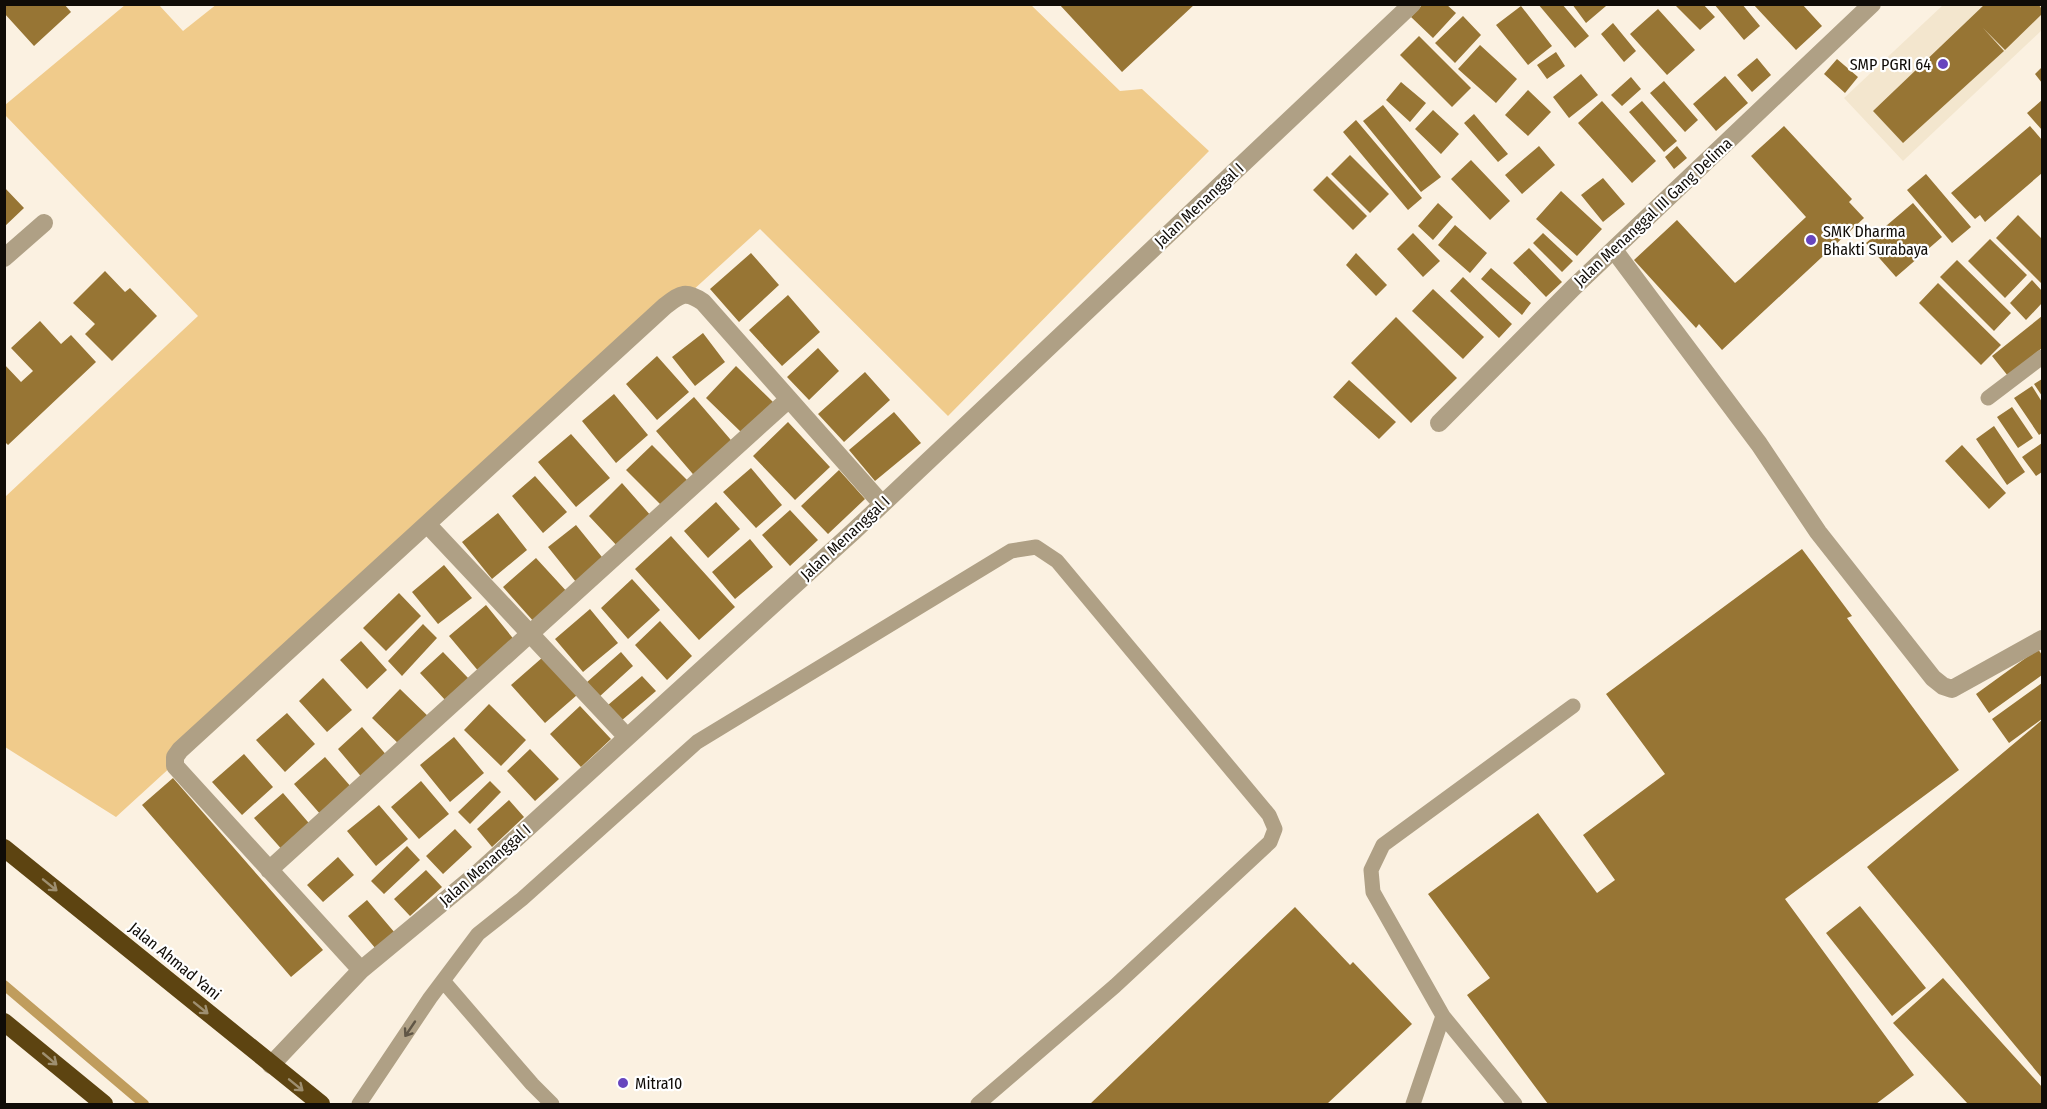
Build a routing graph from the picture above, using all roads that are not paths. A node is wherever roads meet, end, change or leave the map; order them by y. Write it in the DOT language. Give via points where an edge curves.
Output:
graph roads {
  1 [pos="1412,4"];
  2 [pos="1872,4"];
  3 [pos="44,223"];
  4 [pos="1614,250"];
  5 [pos="4,258"];
  6 [pos="2043,357"];
  7 [pos="1988,398"];
  8 [pos="789,399"];
  9 [pos="1439,423"];
  10 [pos="882,504"];
  11 [pos="427,524"];
  12 [pos="531,633"];
  13 [pos="2043,639"];
  14 [pos="1573,706"];
  15 [pos="627,737"];
  16 [pos="4,848"];
  17 [pos="269,870"];
  18 [pos="361,970"];
  19 [pos="444,982"];
  20 [pos="1443,1016"];
  21 [pos="4,1022"];
  22 [pos="271,1065"];
  23 [pos="104,1104"];
  24 [pos="321,1104"];
  25 [pos="359,1104"];
  26 [pos="552,1104"];
  27 [pos="978,1104"];
  28 [pos="1413,1104"];
  29 [pos="1515,1104"];
  1 -- 10 [label="street, Jalan Menanggal I"];
  2 -- 4 [label="street, Jalan Menanggal III Gang Delima"];
  3 -- 5 [label="street"];
  4 -- 9 [label="street, Jalan Menanggal III Gang Delima"];
  4 -- 13 [label="street" via="1759,444 1818,532 1933,678 1952,689"];
  6 -- 7 [label="lane"];
  8 -- 10 [label="street"];
  8 -- 11 [label="street" via="703,302 692,294 680,294"];
  8 -- 12 [label="street"];
  10 -- 15 [label="street, Jalan Menanggal I"];
  11 -- 12 [label="street"];
  11 -- 17 [label="street" via="175,757 175,766"];
  12 -- 15 [label="street"];
  12 -- 17 [label="street"];
  14 -- 20 [label="lane" via="1383,845 1371,870 1373,892"];
  15 -- 18 [label="street, Jalan Menanggal I" via="477,874"];
  16 -- 22 [label="highway, Jalan Ahmad Yani, one-way"];
  17 -- 18 [label="street"];
  18 -- 22 [label="street, Jalan Menanggal I"];
  19 -- 25 [label="lane, one-way"];
  19 -- 26 [label="lane"];
  19 -- 27 [label="lane" via="478,934 697,742 1011,551 1036,547 1057,561 1269,815 1275,829 1262,850"];
  20 -- 28 [label="lane"];
  20 -- 29 [label="lane"];
  21 -- 23 [label="highway, one-way"];
  22 -- 24 [label="highway, Jalan Ahmad Yani, one-way"];
}
